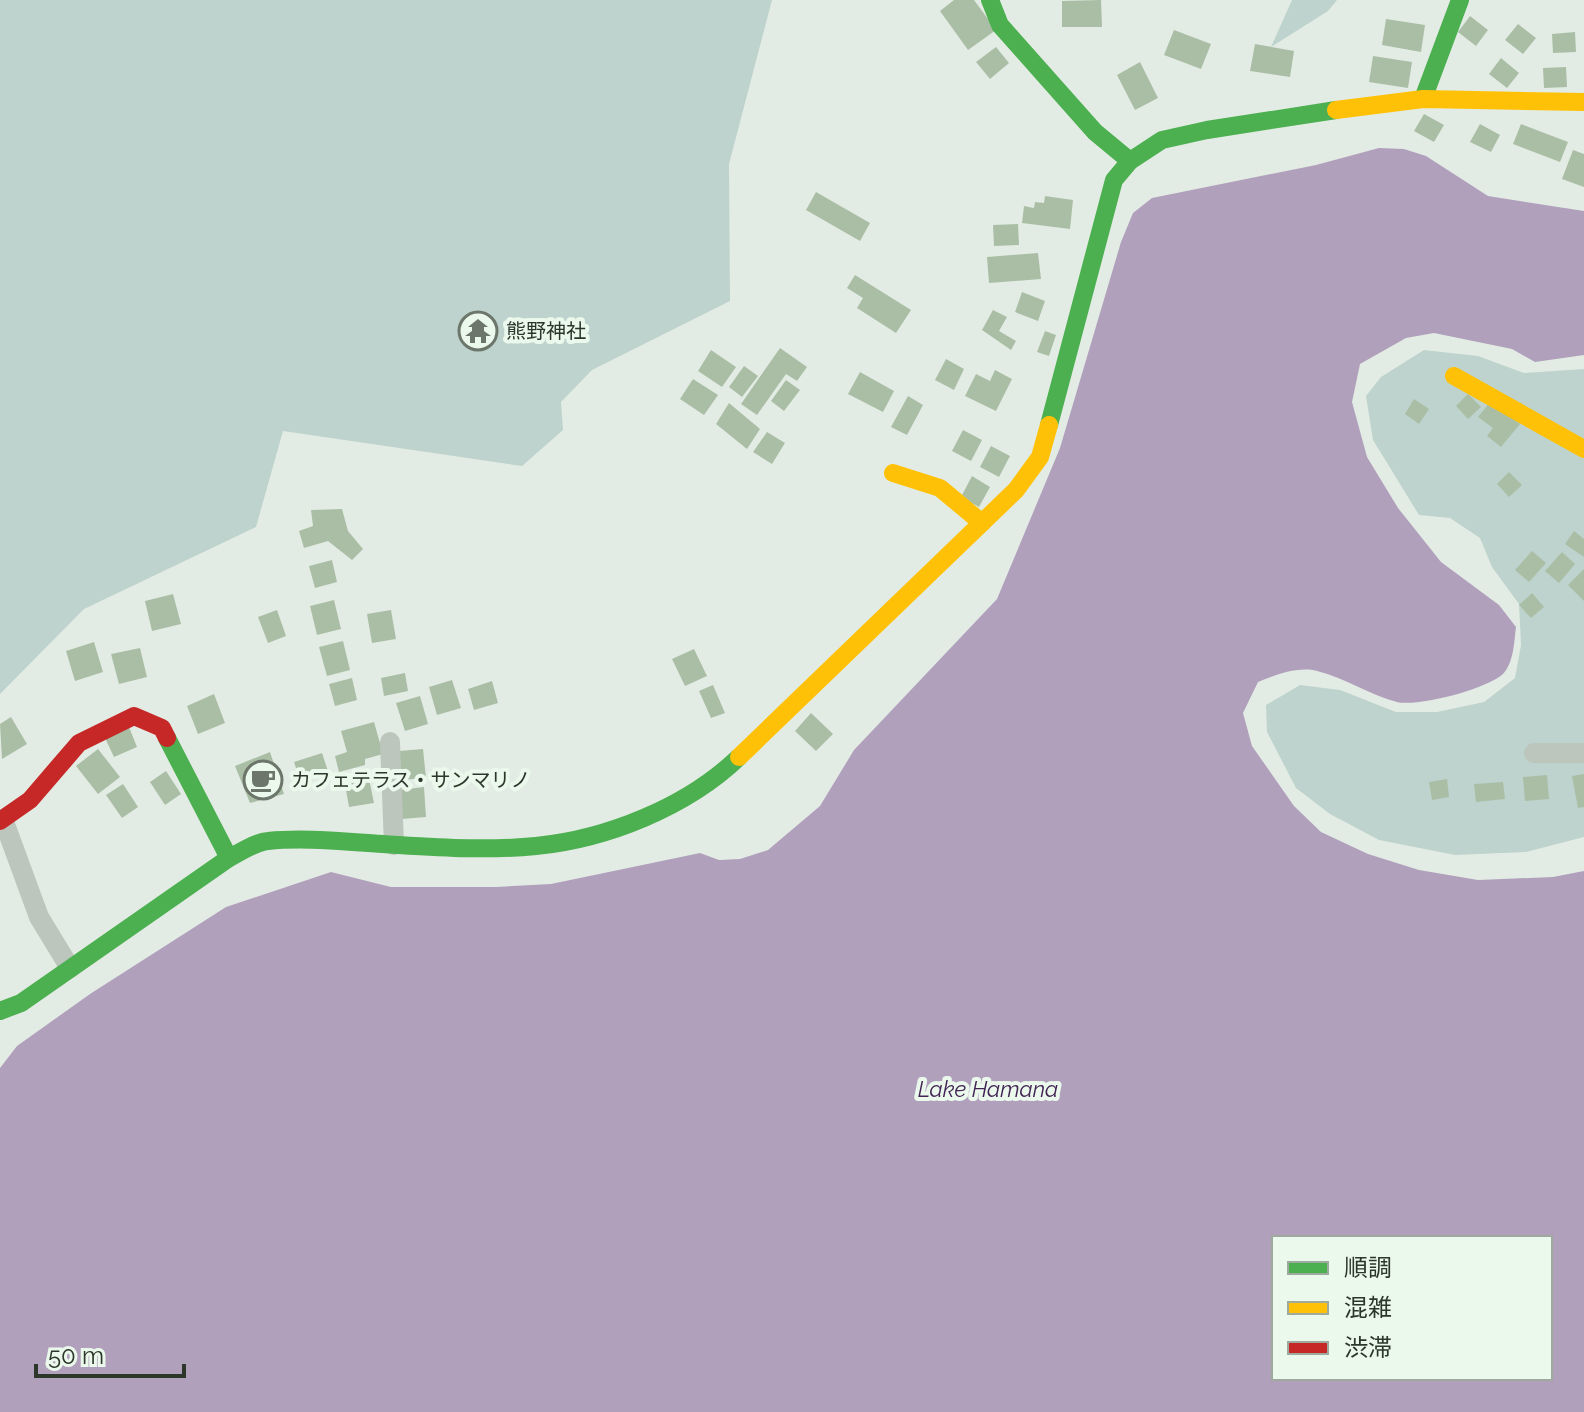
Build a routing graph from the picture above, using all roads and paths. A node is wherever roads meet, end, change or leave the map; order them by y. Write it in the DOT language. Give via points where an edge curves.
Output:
graph roads {
  1 [pos="990,0"];
  2 [pos="1460,0"];
  3 [pos="1423,99"];
  4 [pos="1584,102"];
  5 [pos="1130,161"];
  6 [pos="1454,376"];
  7 [pos="1584,449"];
  8 [pos="893,473"];
  9 [pos="982,523"];
  10 [pos="390,742"];
  11 [pos="1534,753"];
  12 [pos="1584,753"];
  13 [pos="1,820"];
  14 [pos="394,845"];
  15 [pos="229,858"];
  16 [pos="70,968"];
  17 [pos="0,1011"];
  1 -- 5 [label="street" via="1000,25 1095,132"];
  2 -- 3 [label="street"];
  3 -- 4 [label="street"];
  3 -- 5 [label="street" via="1207,130 1162,140"];
  5 -- 9 [label="street" via="1114,180 1040,457"];
  6 -- 7 [label="street"];
  8 -- 9 [label="street" via="940,488"];
  9 -- 14 [label="street" via="729,766 689,795 598,833 538,846"];
  10 -- 14 [label="street"];
  11 -- 12 [label="street"];
  13 -- 15 [label="street" via="30,800 79,743 134,716 162,728"];
  13 -- 16 [label="street" via="39,917"];
  14 -- 15 [label="street" via="265,841"];
  15 -- 16 [label="street"];
  16 -- 17 [label="street" via="21,1003"];
}
